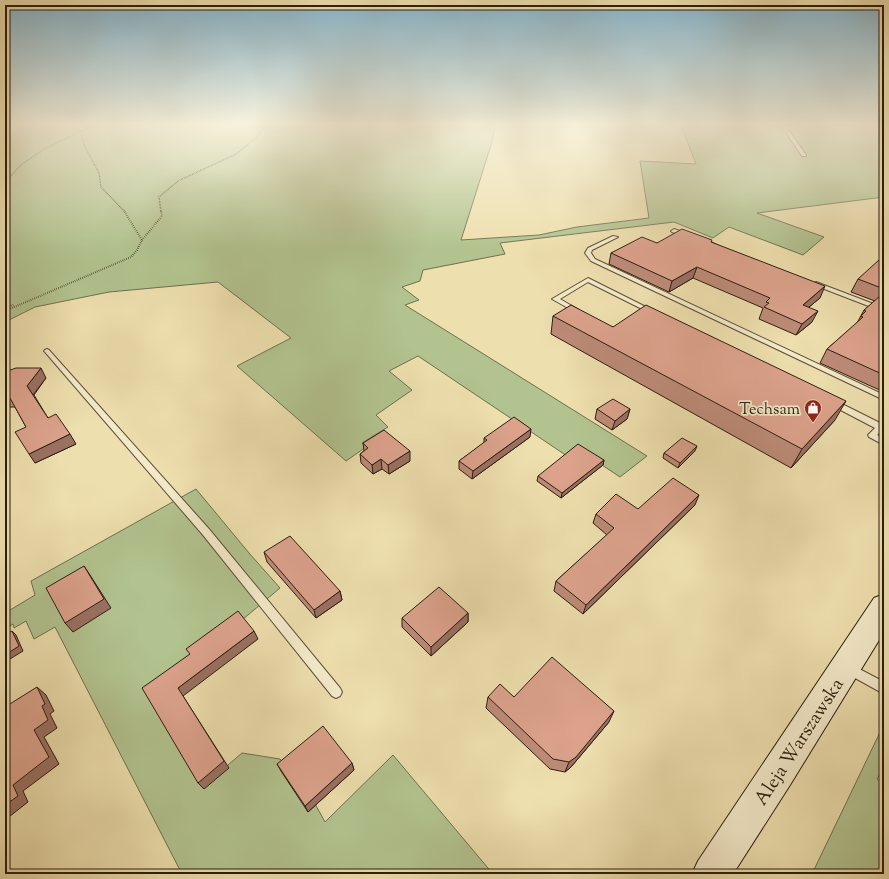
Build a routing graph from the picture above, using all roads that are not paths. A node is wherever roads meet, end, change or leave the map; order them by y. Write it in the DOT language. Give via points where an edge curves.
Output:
graph roads {
  1 [pos="674,230"];
  2 [pos="615,237"];
  3 [pos="696,239"];
  4 [pos="812,283"];
  5 [pos="643,308"];
  6 [pos="884,310"];
  7 [pos="637,312"];
  8 [pos="583,314"];
  9 [pos="657,315"];
  10 [pos="47,351"];
  11 [pos="884,398"];
  12 [pos="825,399"];
  13 [pos="884,442"];
  14 [pos="884,607"];
  15 [pos="846,666"];
  16 [pos="884,688"];
  17 [pos="336,692"];
  18 [pos="711,874"];
  1 -- 3 [label="lane"];
  2 -- 11 [label="lane" via="590,249 588,253 594,260"];
  4 -- 6 [label="lane"];
  5 -- 7 [label="lane"];
  5 -- 8 [label="lane" via="588,280 555,299"];
  5 -- 9 [label="lane"];
  10 -- 17 [label="lane" via="206,532"];
  12 -- 13 [label="lane" via="881,427 872,435"];
  14 -- 15 [label="street, Aleja Warszawska"];
  15 -- 16 [label="lane"];
  15 -- 18 [label="street, Aleja Warszawska"];
}
